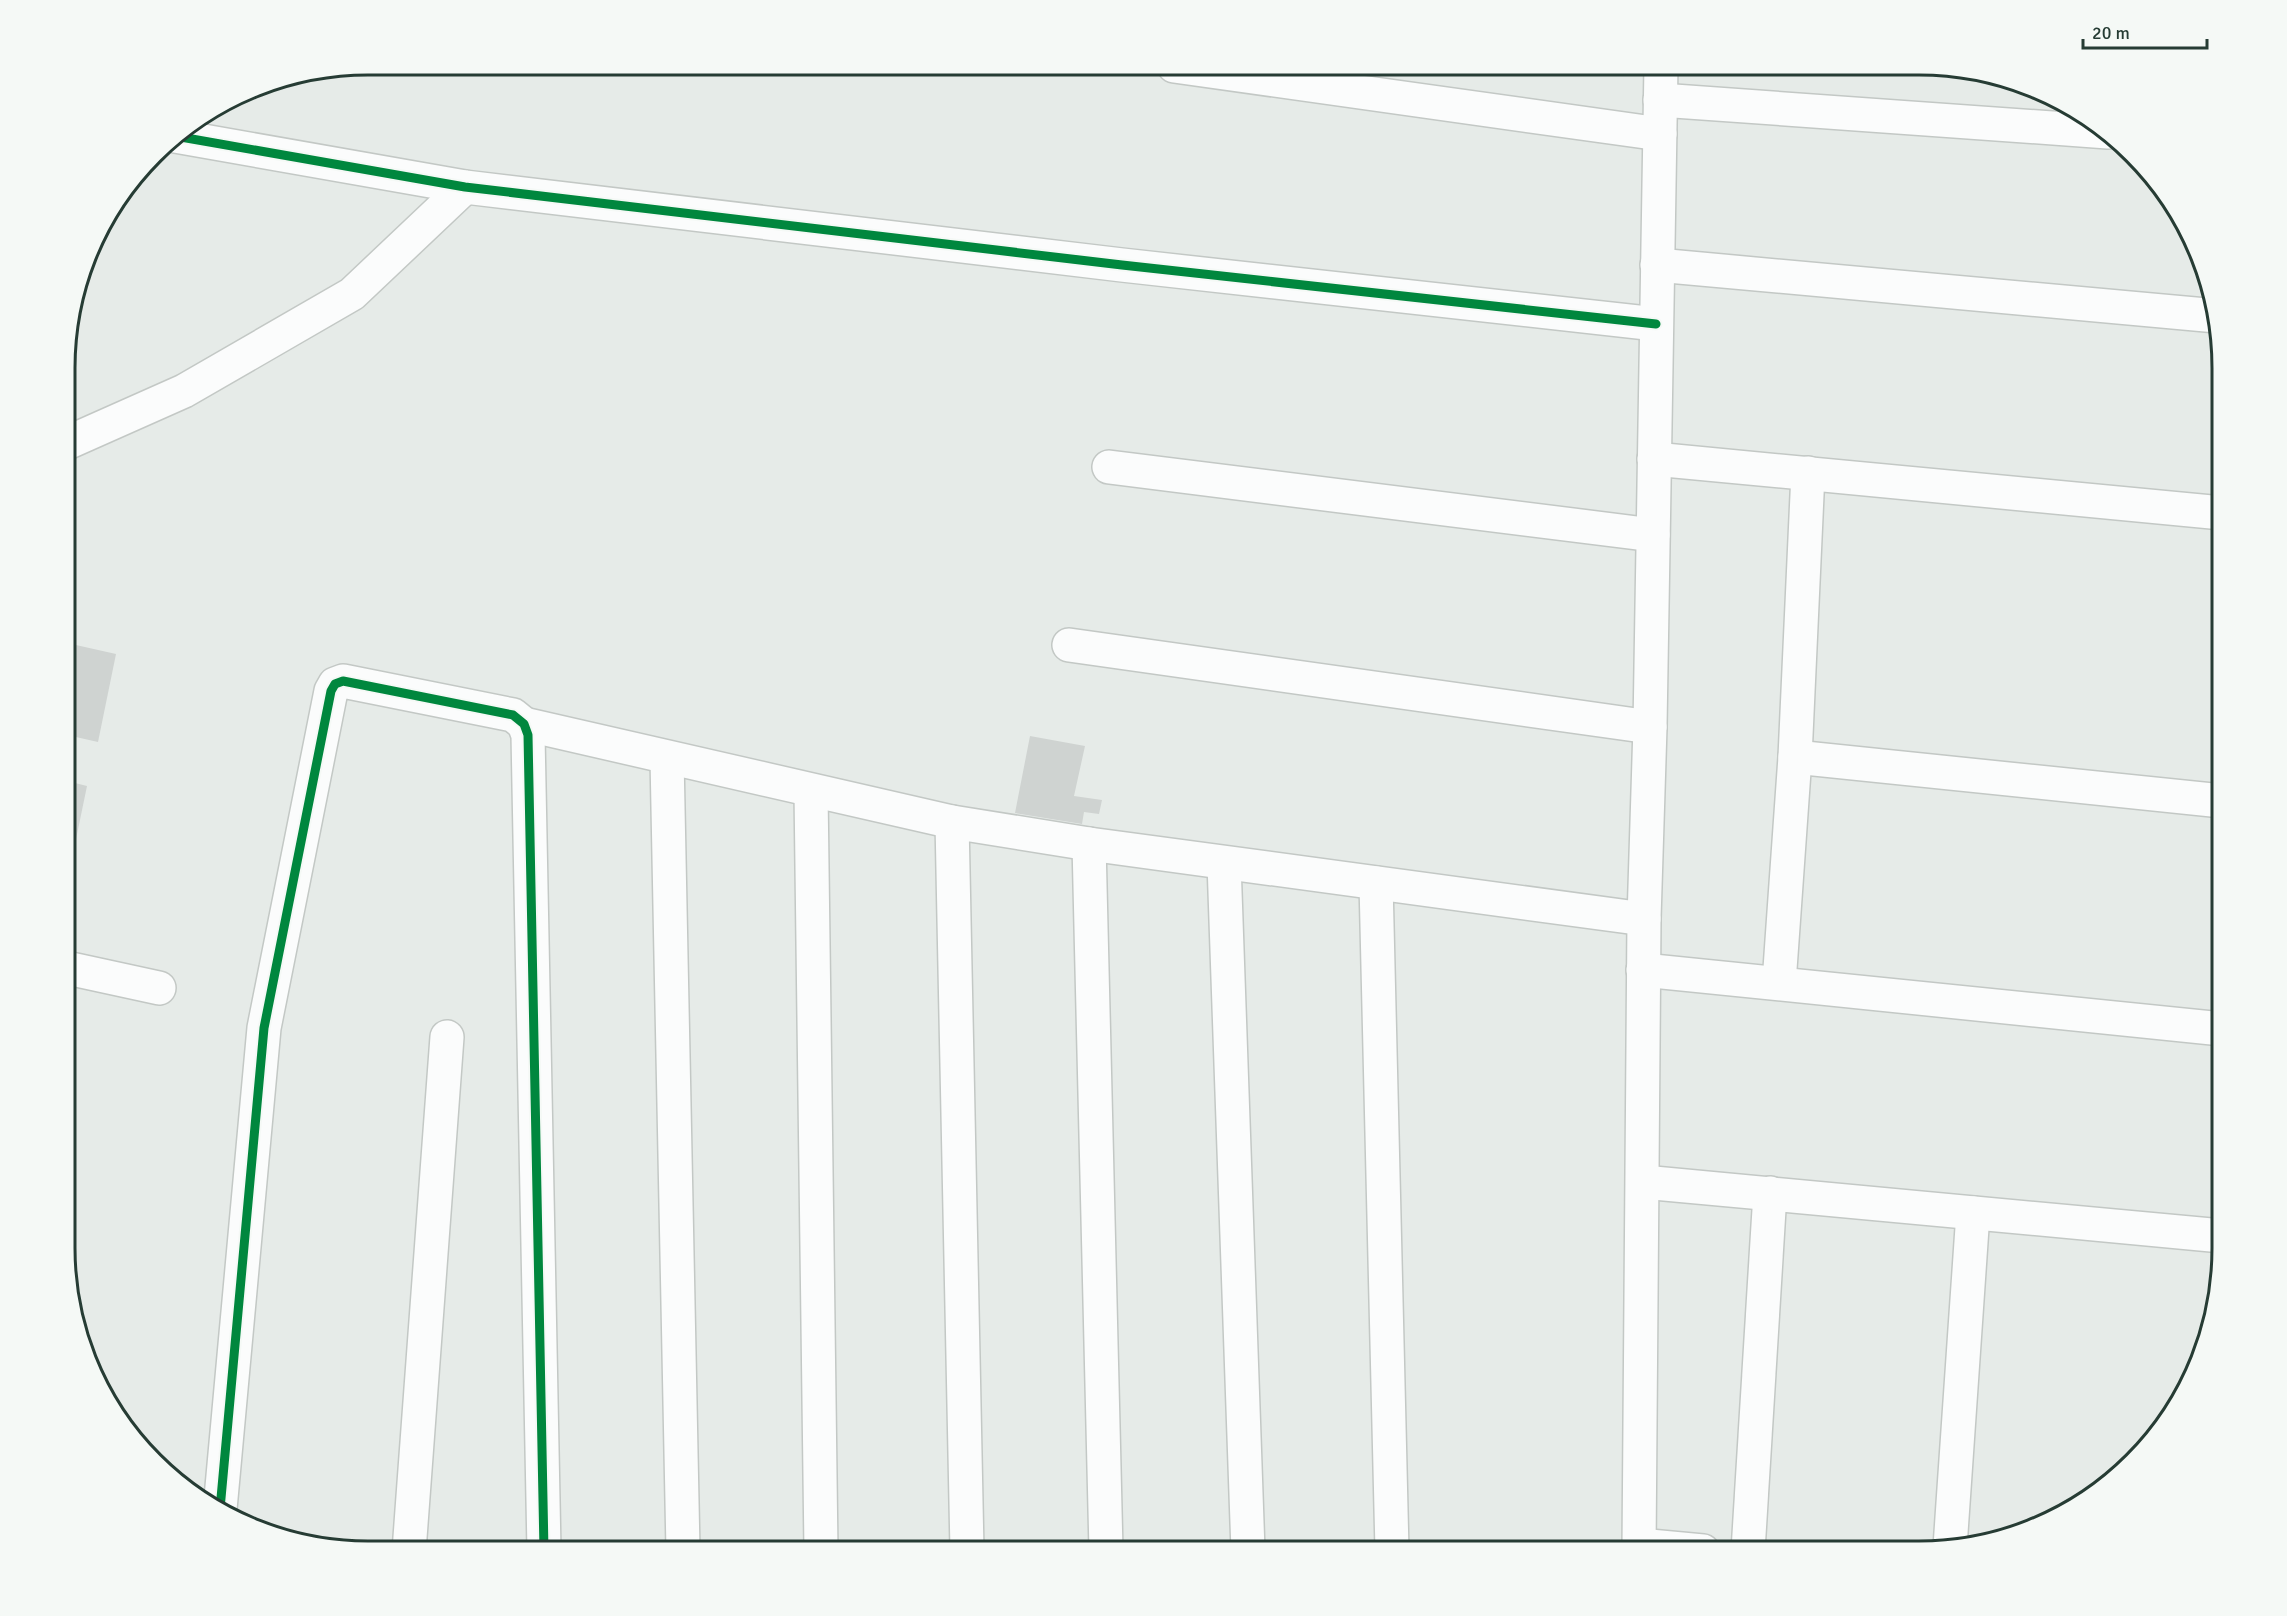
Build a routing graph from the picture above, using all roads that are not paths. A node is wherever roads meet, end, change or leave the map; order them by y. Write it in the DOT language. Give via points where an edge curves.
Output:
graph roads {
  1 [pos="1238,75"];
  2 [pos="1661,75"];
  3 [pos="1660,100"];
  4 [pos="2090,131"];
  5 [pos="1660,134"];
  6 [pos="187,138"];
  7 [pos="465,187"];
  8 [pos="1658,265"];
  9 [pos="2207,315"];
  10 [pos="1656,324"];
  11 [pos="75,439"];
  12 [pos="1654,459"];
  13 [pos="1109,467"];
  14 [pos="1808,473"];
  15 [pos="2212,512"];
  16 [pos="1653,535"];
  17 [pos="1069,645"];
  18 [pos="524,724"];
  19 [pos="1650,727"];
  20 [pos="1795,757"];
  21 [pos="667,758"];
  22 [pos="811,791"];
  23 [pos="2212,800"];
  24 [pos="952,822"];
  25 [pos="1089,844"];
  26 [pos="1224,863"];
  27 [pos="1376,883"];
  28 [pos="1644,919"];
  29 [pos="75,970"];
  30 [pos="1643,970"];
  31 [pos="1779,983"];
  32 [pos="159,988"];
  33 [pos="2212,1028"];
  34 [pos="447,1037"];
  35 [pos="1642,1182"];
  36 [pos="1770,1193"];
  37 [pos="1973,1213"];
  38 [pos="2212,1235"];
  39 [pos="221,1501"];
  40 [pos="1951,1539"];
  41 [pos="410,1541"];
  42 [pos="544,1541"];
  43 [pos="683,1541"];
  44 [pos="821,1541"];
  45 [pos="967,1541"];
  46 [pos="1106,1541"];
  47 [pos="1248,1541"];
  48 [pos="1392,1541"];
  49 [pos="1639,1541"];
  50 [pos="1749,1541"];
  1 -- 5 [label="street"];
  2 -- 3 [label="street"];
  3 -- 4 [label="street"];
  3 -- 5 [label="street"];
  5 -- 8 [label="street"];
  6 -- 7 [label="street"];
  7 -- 10 [label="street"];
  7 -- 11 [label="street" via="352,294 184,391"];
  8 -- 9 [label="street"];
  8 -- 10 [label="street"];
  10 -- 12 [label="street"];
  12 -- 14 [label="street"];
  12 -- 16 [label="street"];
  13 -- 16 [label="street"];
  14 -- 15 [label="street"];
  14 -- 20 [label="street"];
  16 -- 19 [label="street"];
  17 -- 19 [label="street"];
  18 -- 21 [label="street"];
  18 -- 39 [label="street" via="513,715 343,681 335,684 331,692 264,1028"];
  18 -- 42 [label="street" via="529,758"];
  19 -- 28 [label="street"];
  20 -- 23 [label="street"];
  20 -- 31 [label="street"];
  21 -- 22 [label="street"];
  21 -- 43 [label="street"];
  22 -- 24 [label="street"];
  22 -- 44 [label="street"];
  24 -- 25 [label="street"];
  24 -- 45 [label="street"];
  25 -- 26 [label="street"];
  25 -- 46 [label="street"];
  26 -- 27 [label="street"];
  26 -- 47 [label="street"];
  27 -- 28 [label="street"];
  27 -- 48 [label="street"];
  28 -- 30 [label="street"];
  29 -- 32 [label="street"];
  30 -- 31 [label="street"];
  30 -- 35 [label="street"];
  31 -- 33 [label="street"];
  34 -- 41 [label="street"];
  35 -- 36 [label="street"];
  35 -- 49 [label="street"];
  36 -- 37 [label="street"];
  36 -- 50 [label="street"];
  37 -- 38 [label="street"];
  37 -- 40 [label="street"];
}
